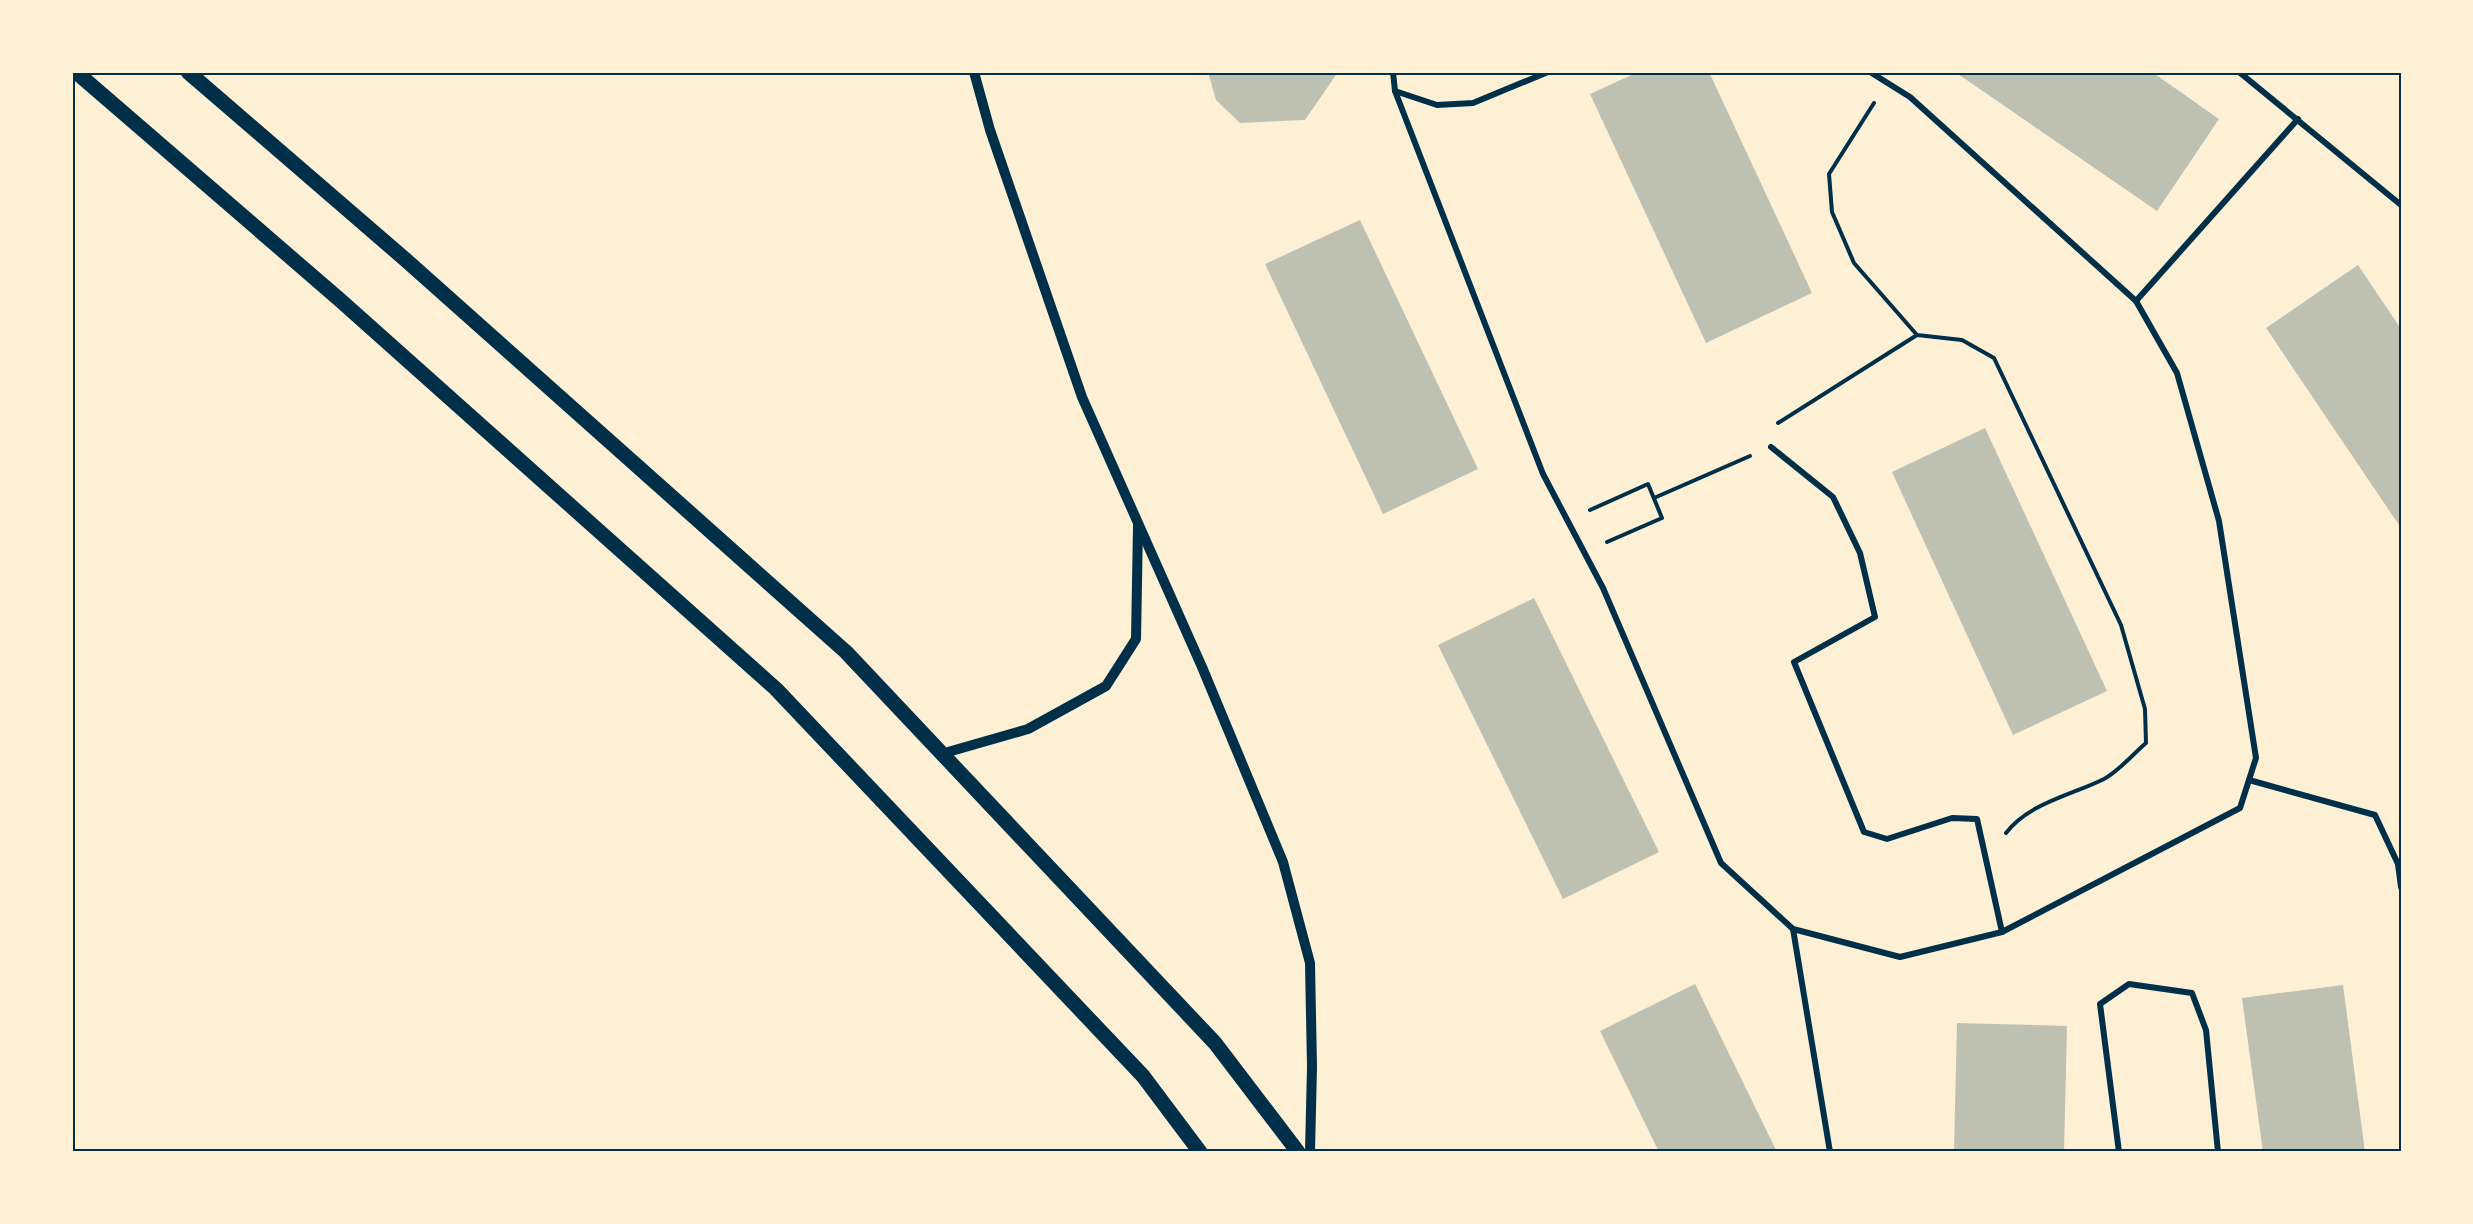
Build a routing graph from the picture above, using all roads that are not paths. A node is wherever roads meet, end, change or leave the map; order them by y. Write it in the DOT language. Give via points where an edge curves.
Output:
graph roads {
  1 [pos="76,72"];
  2 [pos="188,72"];
  3 [pos="974,72"];
  4 [pos="1393,72"];
  5 [pos="1548,72"];
  6 [pos="1870,72"];
  7 [pos="2239,72"];
  8 [pos="1395,91"];
  9 [pos="2298,119"];
  10 [pos="2401,205"];
  11 [pos="2136,301"];
  12 [pos="1771,447"];
  13 [pos="1138,521"];
  14 [pos="941,754"];
  15 [pos="2249,780"];
  16 [pos="2401,887"];
  17 [pos="1793,929"];
  18 [pos="2002,932"];
  19 [pos="1200,1152"];
  20 [pos="1298,1152"];
  21 [pos="1310,1152"];
  22 [pos="1830,1152"];
  23 [pos="2119,1152"];
  24 [pos="2218,1152"];
  1 -- 19 [label="main road" via="340,300 777,689 1143,1076"];
  2 -- 14 [label="main road" via="407,261 846,652"];
  3 -- 13 [label="street" via="990,130 1082,397"];
  4 -- 8 [label="street"];
  5 -- 8 [label="street" via="1473,103 1437,105"];
  6 -- 11 [label="street" via="1910,97"];
  7 -- 9 [label="street"];
  8 -- 17 [label="street" via="1543,474 1603,588 1721,863"];
  9 -- 10 [label="street"];
  9 -- 11 [label="street"];
  11 -- 15 [label="street" via="2177,373 2219,521 2256,758"];
  12 -- 18 [label="street" via="1833,497 1860,552 1875,617 1794,662 1864,832 1887,839 1952,818 1977,819"];
  13 -- 14 [label="street" via="1136,639 1106,686 1028,729"];
  13 -- 21 [label="street" via="1283,862 1310,963"];
  14 -- 20 [label="main road" via="1215,1043"];
  15 -- 16 [label="street" via="2375,815 2398,864"];
  15 -- 18 [label="street" via="2240,808"];
  17 -- 18 [label="street" via="1900,957"];
  17 -- 22 [label="street"];
  23 -- 24 [label="street" via="2100,1004 2129,984 2192,993 2206,1030"];
}
